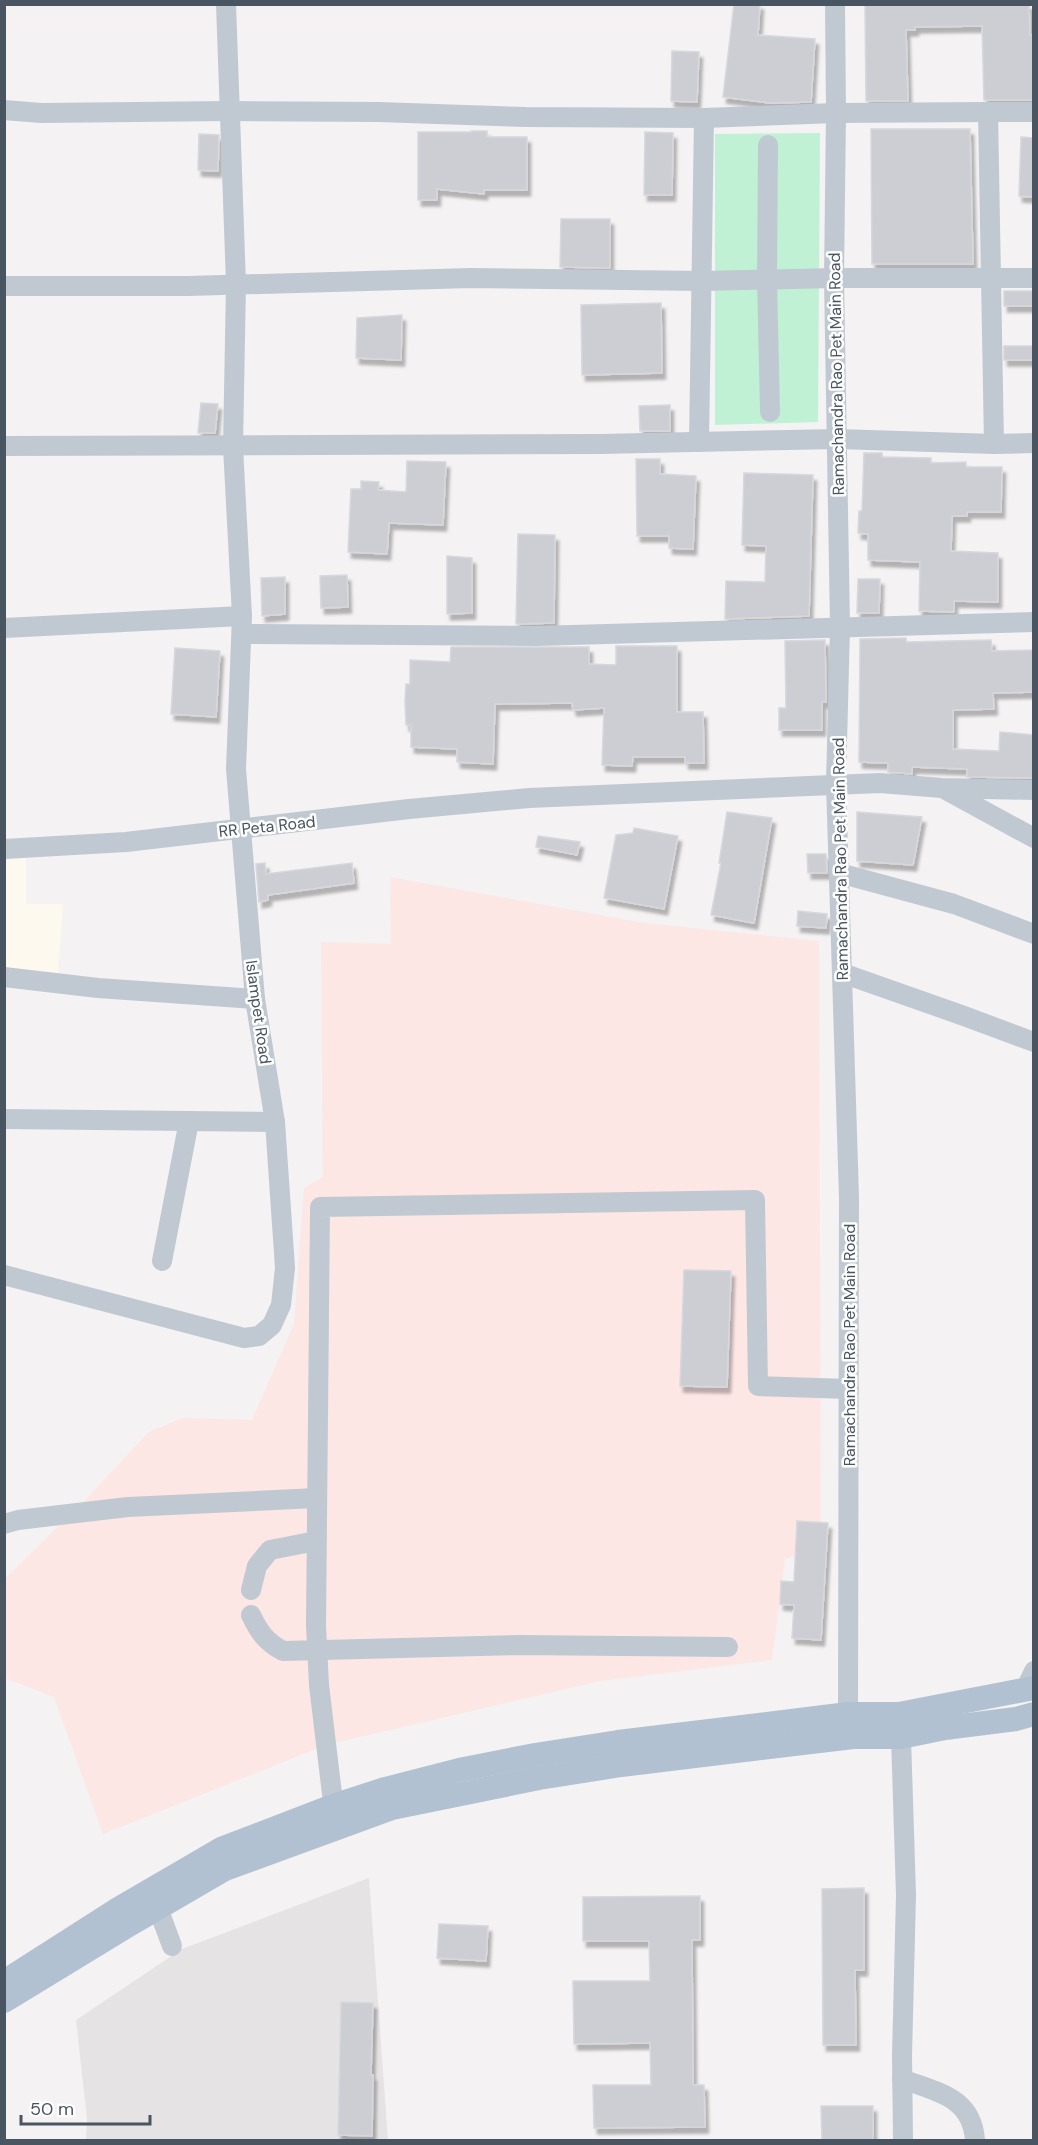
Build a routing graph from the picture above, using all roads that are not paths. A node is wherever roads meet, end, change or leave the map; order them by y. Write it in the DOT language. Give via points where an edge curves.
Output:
graph roads {
  1 [pos="226,4"];
  2 [pos="835,4"];
  3 [pos="4,110"];
  4 [pos="230,111"];
  5 [pos="1034,111"];
  6 [pos="988,112"];
  7 [pos="836,113"];
  8 [pos="704,118"];
  9 [pos="768,145"];
  10 [pos="990,277"];
  11 [pos="834,278"];
  12 [pos="1034,278"];
  13 [pos="767,279"];
  14 [pos="703,281"];
  15 [pos="236,284"];
  16 [pos="4,286"];
  17 [pos="770,412"];
  18 [pos="837,439"];
  19 [pos="699,442"];
  20 [pos="1034,443"];
  21 [pos="994,444"];
  22 [pos="4,446"];
  23 [pos="233,447"];
  24 [pos="1034,622"];
  25 [pos="242,625"];
  26 [pos="840,626"];
  27 [pos="4,628"];
  28 [pos="836,784"];
  29 [pos="942,788"];
  30 [pos="1034,790"];
  31 [pos="240,829"];
  32 [pos="1034,838"];
  33 [pos="4,849"];
  34 [pos="839,873"];
  35 [pos="1034,934"];
  36 [pos="842,973"];
  37 [pos="4,977"];
  38 [pos="255,999"];
  39 [pos="1034,1042"];
  40 [pos="4,1119"];
  41 [pos="189,1121"];
  42 [pos="275,1122"];
  43 [pos="162,1261"];
  44 [pos="4,1275"];
  45 [pos="849,1389"];
  46 [pos="316,1498"];
  47 [pos="4,1524"];
  48 [pos="316,1541"];
  49 [pos="251,1590"];
  50 [pos="251,1616"];
  51 [pos="728,1647"];
  52 [pos="317,1650"];
  53 [pos="1031,1683"];
  54 [pos="848,1714"];
  55 [pos="1034,1714"];
  56 [pos="901,1737"];
  57 [pos="626,1753"];
  58 [pos="335,1817"];
  59 [pos="158,1908"];
  60 [pos="172,1946"];
  61 [pos="4,1982"];
  62 [pos="4,2001"];
  63 [pos="902,2079"];
  64 [pos="903,2140"];
  65 [pos="975,2140"];
  1 -- 4 [label="street, Islampet Road"];
  2 -- 7 [label="street, Ramachandra Rao Pet Main Road"];
  3 -- 4 [label="street"];
  4 -- 8 [label="street"];
  4 -- 15 [label="street, Islampet Road"];
  5 -- 6 [label="street"];
  6 -- 7 [label="street"];
  6 -- 10 [label="street"];
  7 -- 8 [label="street"];
  7 -- 11 [label="street, Ramachandra Rao Pet Main Road"];
  8 -- 14 [label="street"];
  9 -- 13 [label="street"];
  10 -- 11 [label="street"];
  10 -- 12 [label="street"];
  10 -- 21 [label="street"];
  11 -- 13 [label="street"];
  11 -- 18 [label="street, Ramachandra Rao Pet Main Road"];
  13 -- 14 [label="street"];
  13 -- 17 [label="street"];
  14 -- 15 [label="street" via="471,278"];
  14 -- 19 [label="street"];
  15 -- 16 [label="street"];
  15 -- 23 [label="street, Islampet Road"];
  18 -- 19 [label="street"];
  18 -- 21 [label="street"];
  18 -- 26 [label="street, Ramachandra Rao Pet Main Road"];
  19 -- 23 [label="street"];
  20 -- 21 [label="street"];
  22 -- 23 [label="street"];
  23 -- 25 [label="street, Islampet Road"];
  24 -- 26 [label="street"];
  25 -- 26 [label="street" via="536,636"];
  25 -- 27 [label="street"];
  25 -- 31 [label="street, Islampet Road" via="236,769"];
  26 -- 28 [label="street, Ramachandra Rao Pet Main Road"];
  28 -- 29 [label="street, RR Peta Road"];
  28 -- 31 [label="street, RR Peta Road" via="529,798"];
  28 -- 34 [label="street, Ramachandra Rao Pet Main Road"];
  29 -- 30 [label="street, RR Peta Road"];
  29 -- 32 [label="street"];
  31 -- 33 [label="street, RR Peta Road" via="126,842"];
  31 -- 38 [label="street, Islampet Road"];
  34 -- 35 [label="street" via="954,904"];
  34 -- 36 [label="street, Ramachandra Rao Pet Main Road"];
  36 -- 39 [label="street"];
  36 -- 45 [label="street, Ramachandra Rao Pet Main Road" via="849,1198"];
  37 -- 38 [label="street"];
  38 -- 42 [label="street, Islampet Road"];
  40 -- 41 [label="street"];
  41 -- 42 [label="street"];
  41 -- 43 [label="street"];
  42 -- 44 [label="street, Islampet Road" via="285,1268 281,1305 272,1324 259,1336 244,1338"];
  45 -- 46 [label="street" via="758,1386 755,1200 320,1207"];
  45 -- 54 [label="street, Ramachandra Rao Pet Main Road"];
  46 -- 47 [label="street" via="128,1507"];
  46 -- 48 [label="street"];
  48 -- 49 [label="street" via="270,1550 257,1566"];
  48 -- 52 [label="street"];
  50 -- 52 [label="street" via="260,1633 283,1651"];
  51 -- 52 [label="street" via="519,1645"];
  52 -- 58 [label="street"];
  53 -- 54 [label="main road" via="899,1714"];
  54 -- 57 [label="main road"];
  55 -- 56 [label="main road"];
  56 -- 57 [label="main road"];
  56 -- 63 [label="street" via="906,1895"];
  57 -- 58 [label="main road" via="535,1755 459,1770 385,1789"];
  58 -- 59 [label="main road" via="225,1869"];
  58 -- 61 [label="main road" via="221,1849"];
  59 -- 60 [label="street"];
  59 -- 62 [label="main road"];
  63 -- 64 [label="street"];
  63 -- 65 [label="street" via="941,2093 965,2108 974,2126"];
}
